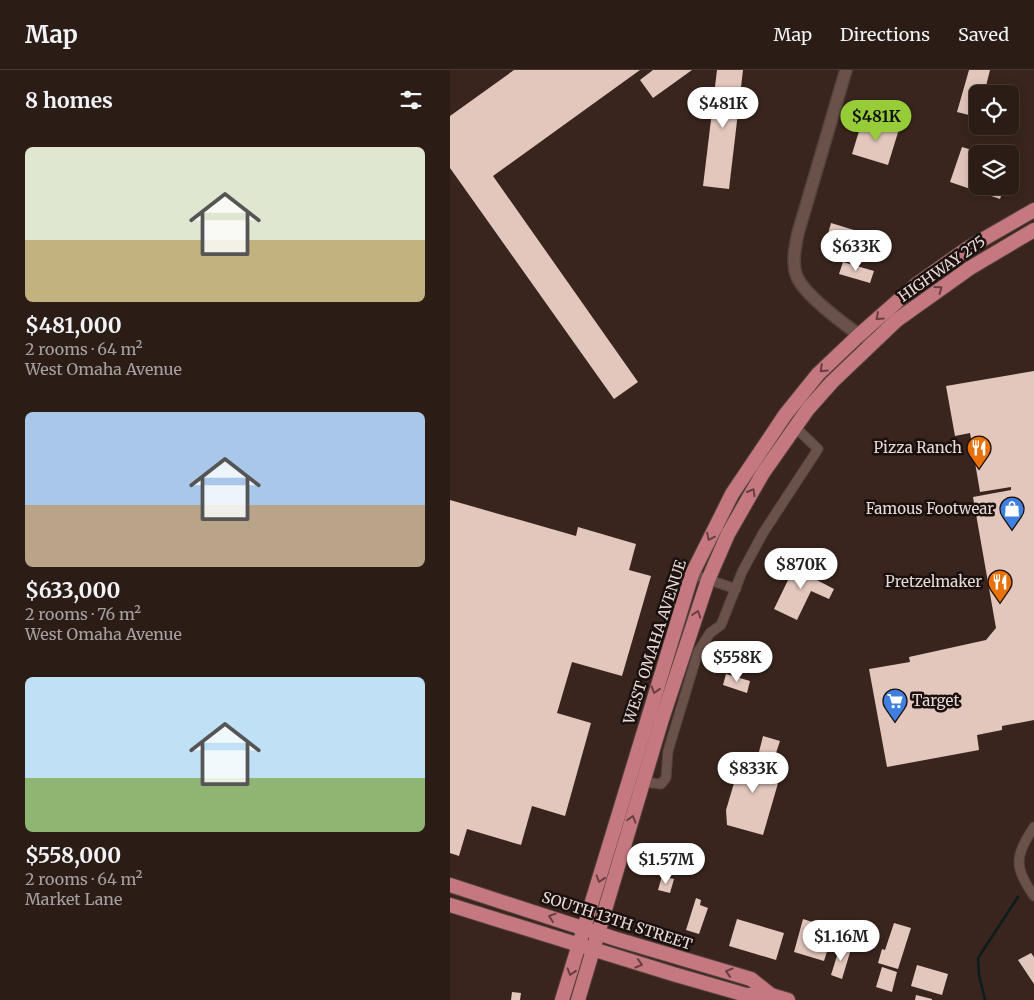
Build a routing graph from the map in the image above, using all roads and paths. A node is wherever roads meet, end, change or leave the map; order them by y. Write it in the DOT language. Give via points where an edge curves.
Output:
graph roads {
  1 [pos="846,70"];
  2 [pos="1034,210"];
  3 [pos="1034,230"];
  4 [pos="859,336"];
  5 [pos="869,348"];
  6 [pos="795,426"];
  7 [pos="692,574"];
  8 [pos="708,580"];
  9 [pos="736,589"];
  10 [pos="643,782"];
  11 [pos="1034,827"];
  12 [pos="450,885"];
  13 [pos="1034,896"];
  14 [pos="450,905"];
  15 [pos="584,929"];
  16 [pos="598,933"];
  17 [pos="579,945"];
  18 [pos="593,949"];
  19 [pos="771,995"];
  20 [pos="562,1000"];
  21 [pos="578,1000"];
  22 [pos="788,1000"];
  1 -- 4 [label="street" via="798,233 794,261 798,278 807,290"];
  2 -- 4 [label="highway, HIGHWAY 275, one-way" via="968,248 917,284"];
  5 -- 3 [label="highway, HIGHWAY 275, one-way" via="897,320 951,280"];
  4 -- 5 [label="street"];
  4 -- 7 [label="highway, WEST OMAHA AVENUE, one-way" via="818,374 781,421 725,507"];
  5 -- 6 [label="highway, WEST OMAHA AVENUE" via="832,382"];
  8 -- 6 [label="highway, WEST OMAHA AVENUE, one-way" via="746,501"];
  6 -- 9 [label="street" via="818,449 763,533"];
  7 -- 8 [label="street"];
  7 -- 15 [label="highway, WEST OMAHA AVENUE, one-way"];
  8 -- 9 [label="street"];
  10 -- 8 [label="highway, WEST OMAHA AVENUE, one-way"];
  9 -- 10 [label="street" via="721,625 710,633 698,652 668,751 666,778 661,784"];
  16 -- 10 [label="highway, WEST OMAHA AVENUE, one-way"];
  11 -- 13 [label="street" via="1020,853 1018,866"];
  15 -- 12 [label="highway, SOUTH 13TH STREET, one-way"];
  14 -- 17 [label="highway, SOUTH 13TH STREET"];
  15 -- 16 [label="highway, SOUTH 13TH STREET"];
  15 -- 17 [label="highway, WEST OMAHA AVENUE"];
  16 -- 18 [label="highway, WEST OMAHA AVENUE"];
  19 -- 16 [label="highway, SOUTH 13TH STREET, one-way" via="751,979"];
  17 -- 18 [label="highway, SOUTH 13TH STREET"];
  17 -- 20 [label="highway, WEST OMAHA AVENUE, one-way"];
  18 -- 19 [label="highway, SOUTH 13TH STREET, one-way" via="746,995"];
  18 -- 21 [label="highway, WEST OMAHA AVENUE"];
  19 -- 22 [label="highway, SOUTH 13TH STREET"];
}
